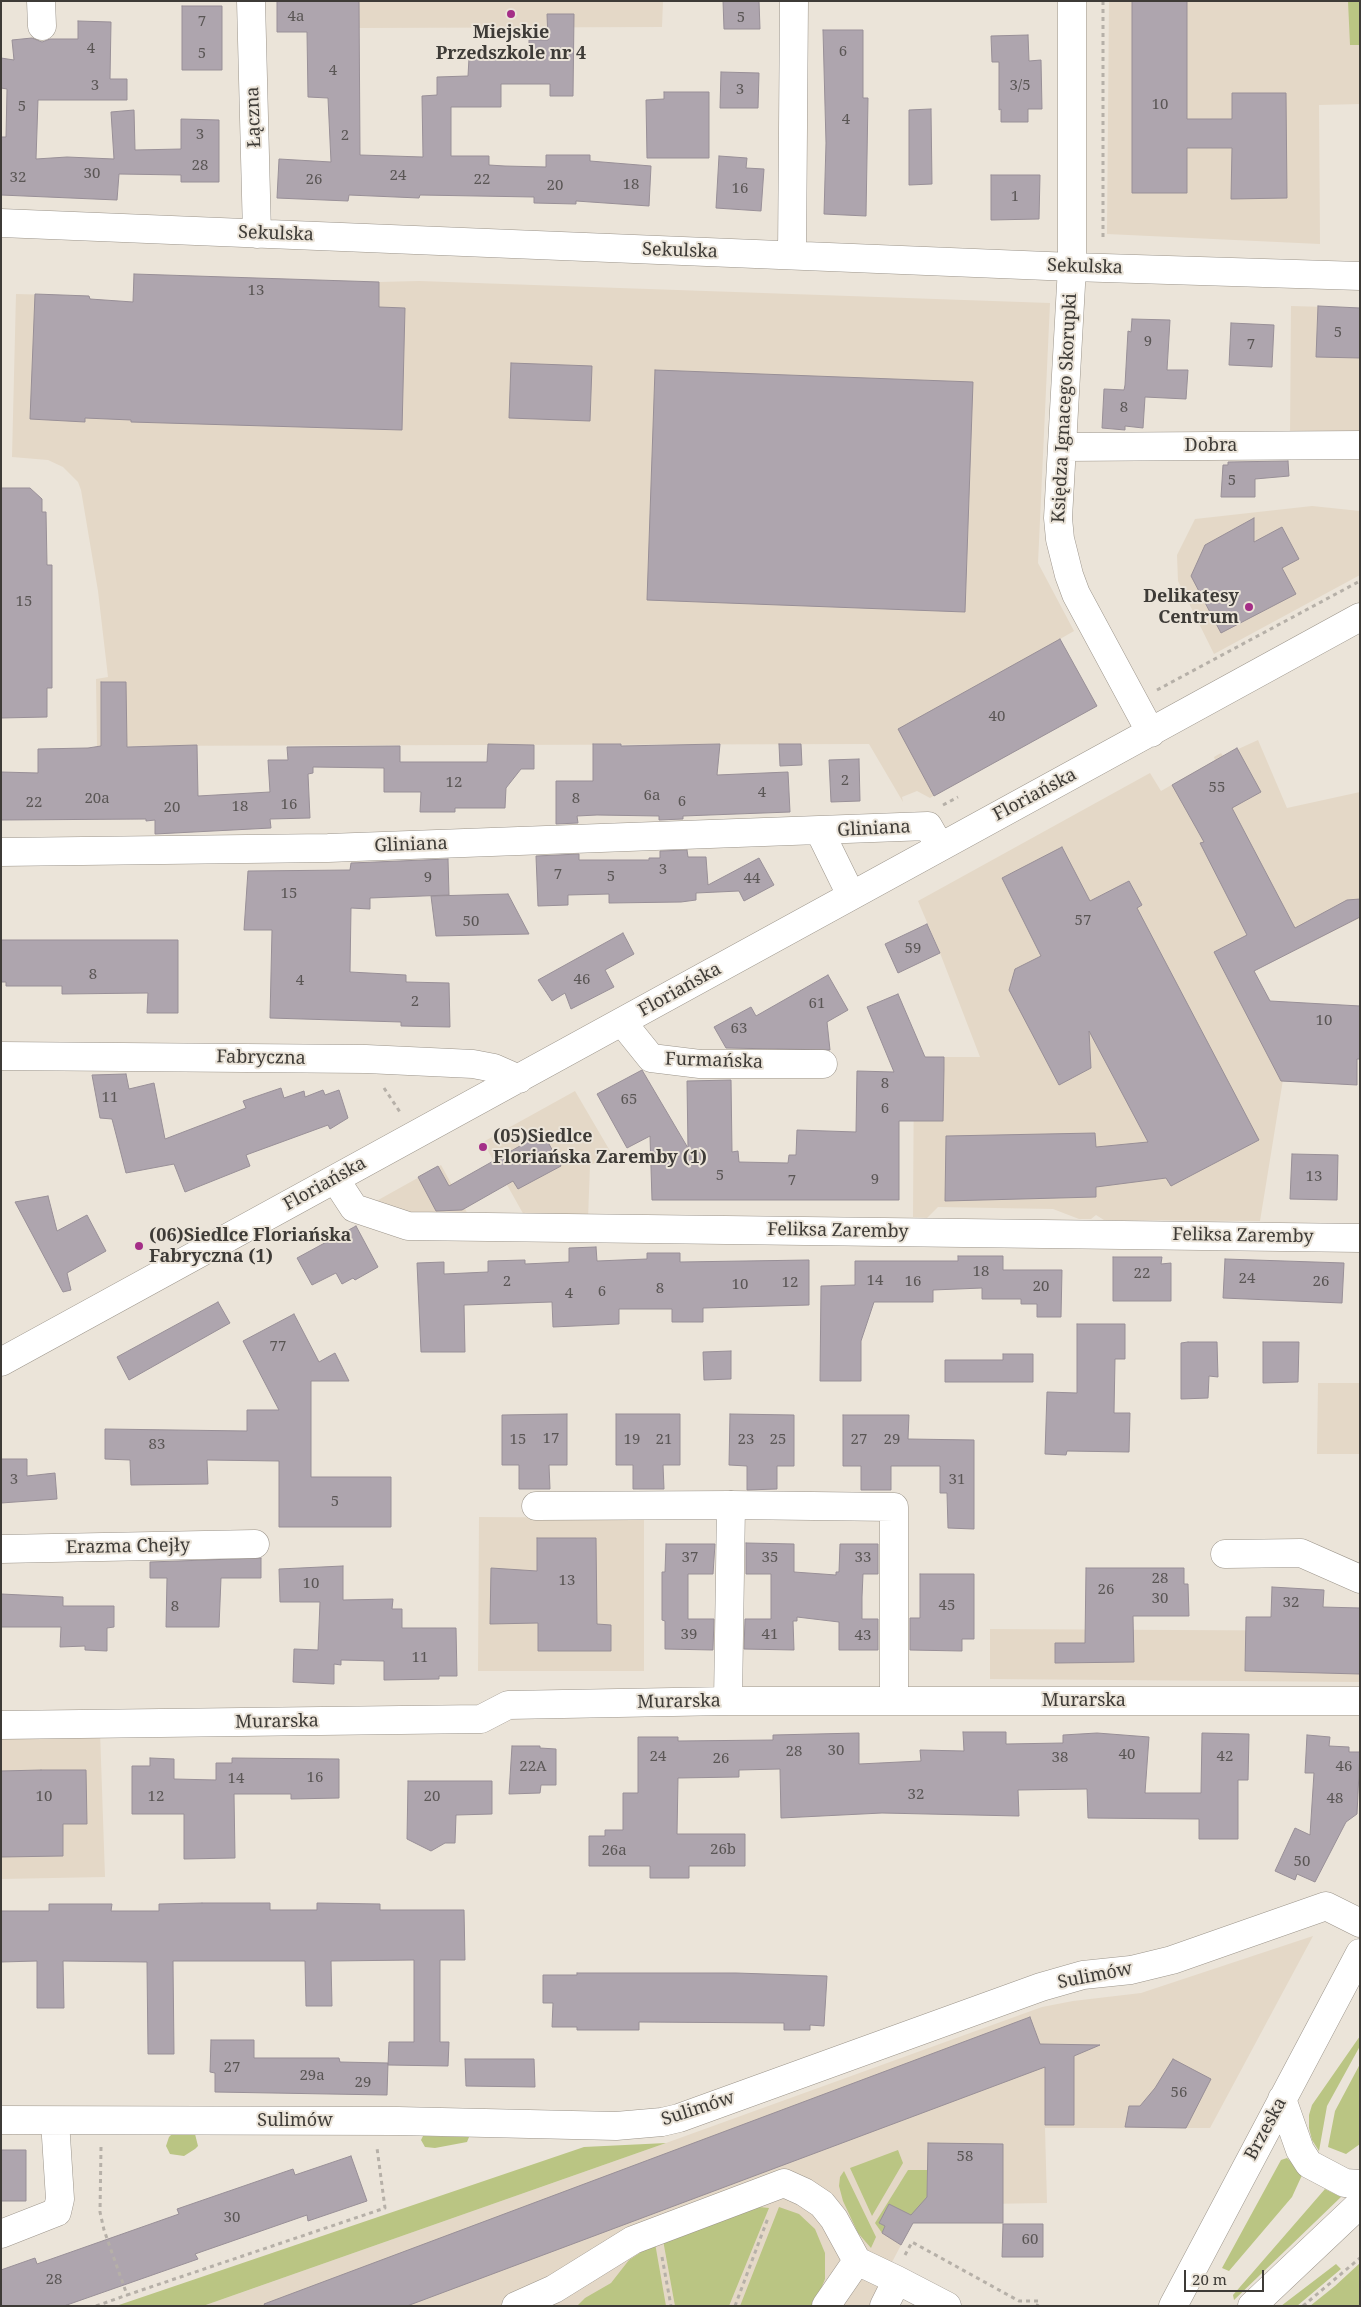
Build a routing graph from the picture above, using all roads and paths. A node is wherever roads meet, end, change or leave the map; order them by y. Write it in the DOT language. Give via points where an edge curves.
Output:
graph roads {
  1 [pos="251,1"];
  2 [pos="794,1"];
  3 [pos="1072,1"];
  4 [pos="1103,1"];
  5 [pos="1,223"];
  6 [pos="257,234"];
  7 [pos="1112,242"];
  8 [pos="792,255"];
  9 [pos="1072,267"];
  10 [pos="1360,276"];
  11 [pos="1360,445"];
  12 [pos="1062,447"];
  13 [pos="1360,581"];
  14 [pos="1360,617"];
  15 [pos="1152,692"];
  16 [pos="1151,732"];
  17 [pos="820,832"];
  18 [pos="934,837"];
  19 [pos="1,852"];
  20 [pos="851,895"];
  21 [pos="622,1022"];
  22 [pos="1,1056"];
  23 [pos="823,1064"];
  24 [pos="519,1079"];
  25 [pos="335,1179"];
  26 [pos="1360,1238"];
  27 [pos="1,1362"];
  28 [pos="731,1505"];
  29 [pos="536,1506"];
  30 [pos="255,1544"];
  31 [pos="1,1549"];
  32 [pos="1225,1554"];
  33 [pos="1360,1579"];
  34 [pos="728,1701"];
  35 [pos="894,1701"];
  36 [pos="1360,1701"];
  37 [pos="1,1725"];
  38 [pos="1360,1923"];
  39 [pos="1360,1953"];
  40 [pos="1282,2100"];
  41 [pos="1,2120"];
  42 [pos="55,2121"];
  43 [pos="102,2121"];
  44 [pos="373,2121"];
  45 [pos="1360,2184"];
  46 [pos="781,2185"];
  47 [pos="1360,2204"];
  48 [pos="658,2231"];
  49 [pos="1,2234"];
  50 [pos="1360,2258"];
  51 [pos="857,2261"];
  52 [pos="895,2279"];
  53 [pos="127,2295"];
  54 [pos="96,2306"];
  55 [pos="516,2306"];
  56 [pos="671,2306"];
  57 [pos="735,2306"];
  58 [pos="826,2306"];
  59 [pos="884,2306"];
  60 [pos="947,2306"];
  61 [pos="1037,2306"];
  62 [pos="1173,2306"];
  63 [pos="1252,2306"];
  64 [pos="1303,2306"];
  1 -- 6 [label="street, Łączna"];
  2 -- 8 [label="street"];
  3 -- 9 [label="street, Księdza Ignacego Skorupki"];
  4 -- 7 [label="path" via="1103,242"];
  5 -- 6 [label="street, Sekulska"];
  6 -- 8 [label="street, Sekulska"];
  8 -- 9 [label="street, Sekulska"];
  9 -- 10 [label="street, Sekulska"];
  9 -- 12 [label="street, Księdza Ignacego Skorupki"];
  11 -- 12 [label="street, Dobra"];
  12 -- 16 [label="street, Księdza Ignacego Skorupki" via="1058,518 1069,575 1076,594"];
  13 -- 15 [label="path"];
  14 -- 16 [label="street, Floriańska"];
  16 -- 18 [label="street, Floriańska"];
  17 -- 18 [label="street, Gliniana"];
  17 -- 19 [label="street, Gliniana" via="328,848"];
  17 -- 20 [label="street, Gliniana"];
  18 -- 20 [label="street, Floriańska"];
  20 -- 21 [label="street, Floriańska"];
  21 -- 23 [label="street, Furmańska" via="651,1058 700,1064"];
  21 -- 24 [label="street, Floriańska"];
  22 -- 24 [label="street, Fabryczna" via="366,1059 473,1064 494,1068"];
  24 -- 25 [label="street, Floriańska"];
  25 -- 26 [label="street, Feliksa Zaremby" via="354,1208 408,1226"];
  25 -- 27 [label="street, Floriańska"];
  28 -- 29 [label="street"];
  28 -- 34 [label="street"];
  28 -- 35 [label="street" via="894,1507"];
  30 -- 31 [label="street, Erazma Chejły"];
  32 -- 33 [label="street" via="1301,1553"];
  34 -- 35 [label="street, Murarska"];
  34 -- 37 [label="street, Murarska" via="508,1704 481,1719"];
  35 -- 36 [label="street, Murarska"];
  38 -- 44 [label="street, Sulimów" via="1326,1906 1172,1960 1058,1982 662,2122 616,2126"];
  39 -- 40 [label="street, Brzeska"];
  40 -- 45 [label="street" via="1300,2150 1309,2164 1346,2183"];
  40 -- 62 [label="street, Brzeska"];
  41 -- 42 [label="street, Sulimów"];
  42 -- 43 [label="street, Sulimów"];
  42 -- 49 [label="street" via="60,2199 57,2212"];
  43 -- 44 [label="street, Sulimów"];
  43 -- 53 [label="path" via="100,2212"];
  44 -- 53 [label="path" via="385,2208"];
  46 -- 48 [label="street"];
  46 -- 51 [label="street" via="784,2183 804,2192 822,2204"];
  46 -- 57 [label="path"];
  47 -- 63 [label="street"];
  48 -- 55 [label="street" via="633,2240 554,2289"];
  48 -- 56 [label="path"];
  50 -- 64 [label="path"];
  51 -- 52 [label="street"];
  51 -- 58 [label="street"];
  52 -- 59 [label="street"];
  52 -- 60 [label="street"];
  52 -- 61 [label="path" via="912,2242 1019,2301 1039,2301"];
  53 -- 54 [label="path"];
}
